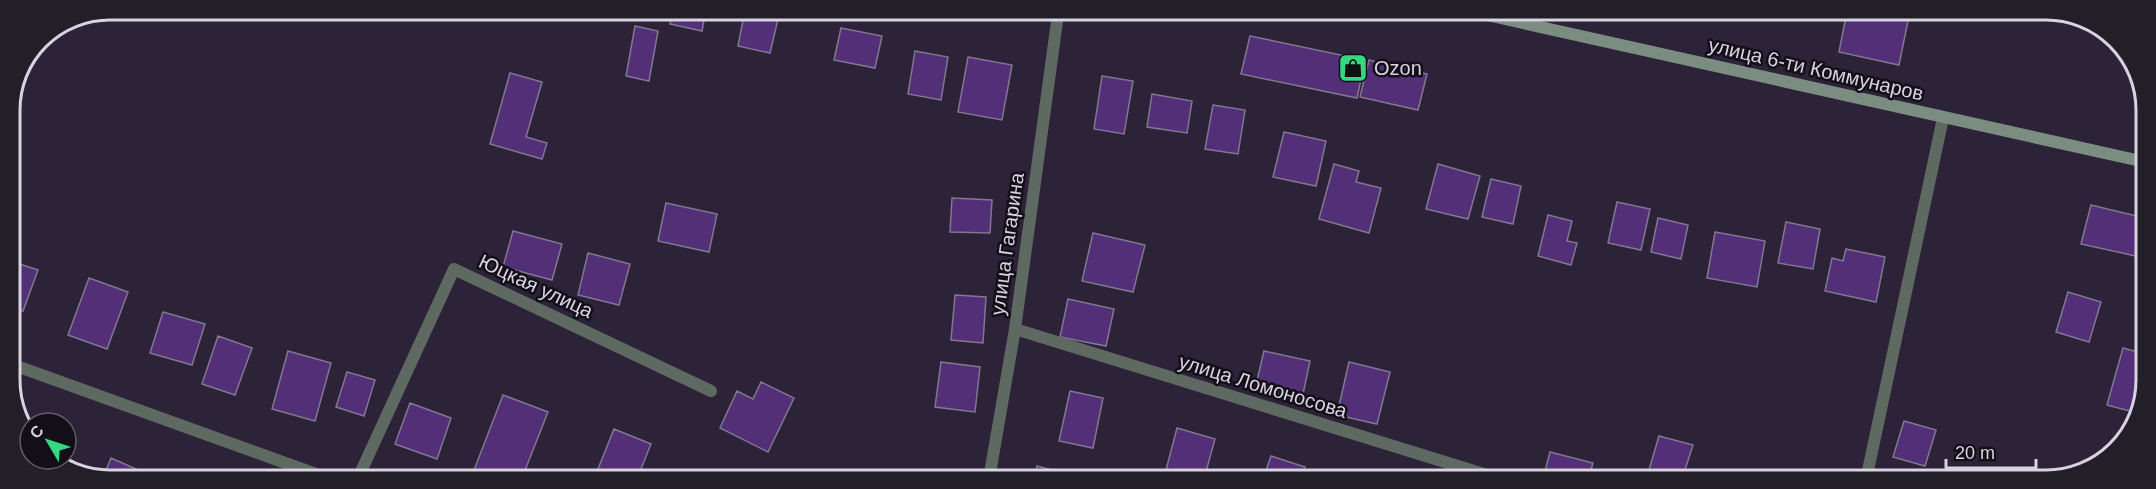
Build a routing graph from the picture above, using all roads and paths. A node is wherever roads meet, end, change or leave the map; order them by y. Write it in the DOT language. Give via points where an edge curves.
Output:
graph roads {
  1 [pos="1057,20"];
  2 [pos="1509,20"];
  3 [pos="1943,118"];
  4 [pos="2136,160"];
  5 [pos="1015,330"];
  6 [pos="20,367"];
  7 [pos="711,391"];
  8 [pos="1468,469"];
  9 [pos="1868,469"];
  10 [pos="305,470"];
  11 [pos="362,470"];
  12 [pos="991,470"];
  1 -- 5 [label="street, улица Гагарина"];
  2 -- 3 [label="main road, улица 6-ти Коммунаров"];
  3 -- 4 [label="main road, улица 6-ти Коммунаров"];
  3 -- 9 [label="street"];
  5 -- 8 [label="street, улица Ломоносова"];
  5 -- 12 [label="street, улица Гагарина"];
  6 -- 10 [label="street"];
  7 -- 11 [label="street, Юцкая улица" via="454,269"];
}
